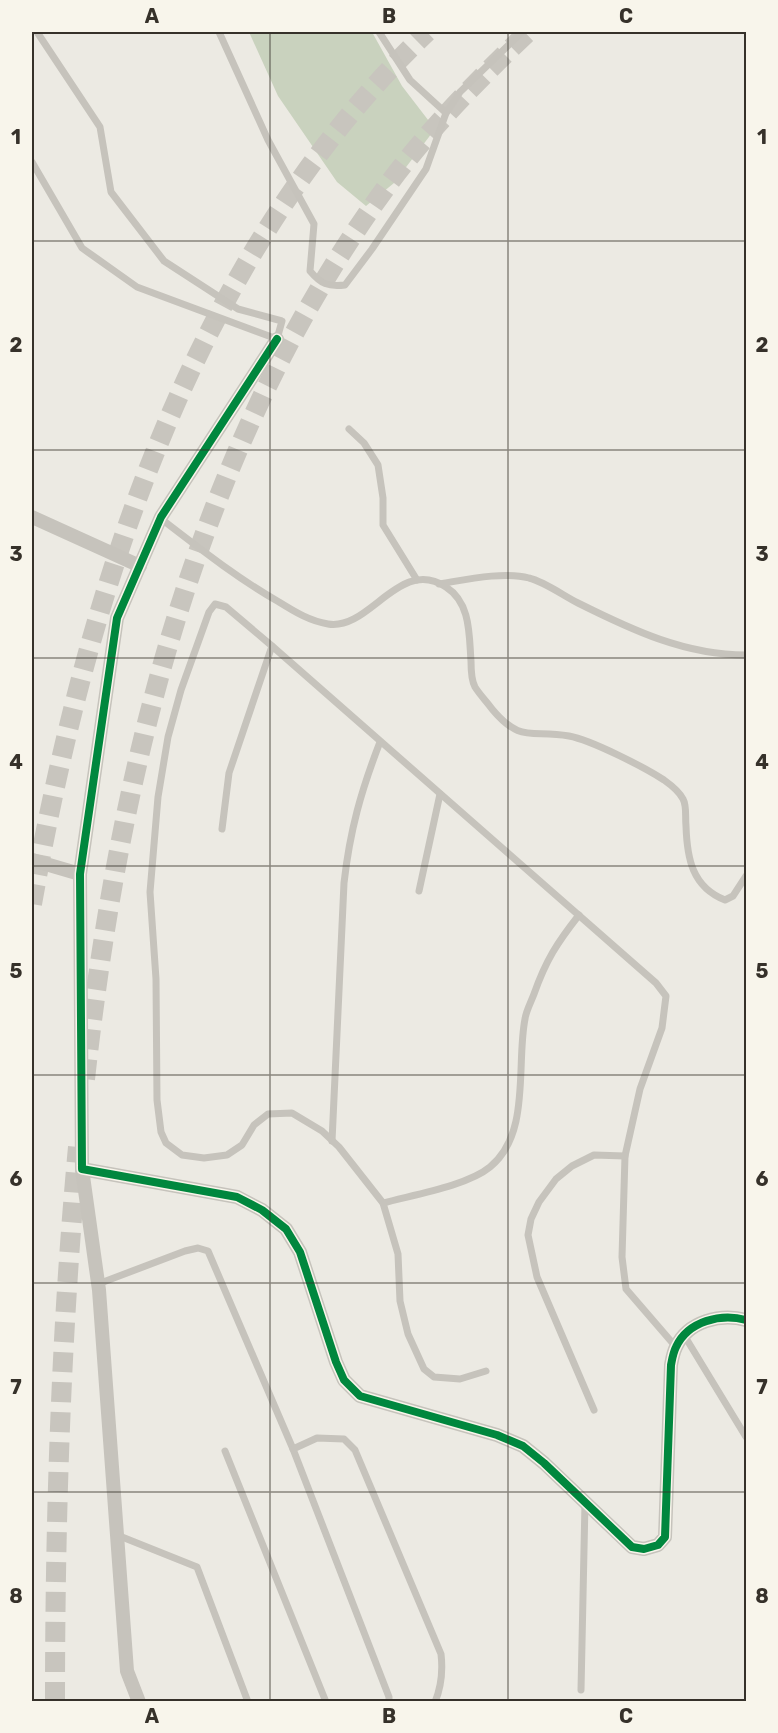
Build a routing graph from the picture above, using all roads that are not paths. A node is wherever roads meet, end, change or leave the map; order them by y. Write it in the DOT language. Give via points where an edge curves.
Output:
graph roads {
  1 [pos="37,32"];
  2 [pos="219,32"];
  3 [pos="379,32"];
  4 [pos="522,32"];
  5 [pos="447,113"];
  6 [pos="32,162"];
  7 [pos="277,339"];
  8 [pos="349,429"];
  9 [pos="32,517"];
  10 [pos="160,518"];
  11 [pos="140,566"];
  12 [pos="417,580"];
  13 [pos="438,584"];
  14 [pos="272,646"];
  15 [pos="747,655"];
  16 [pos="380,742"];
  17 [pos="440,794"];
  18 [pos="222,829"];
  19 [pos="32,860"];
  20 [pos="80,874"];
  21 [pos="747,876"];
  22 [pos="419,891"];
  23 [pos="579,915"];
  24 [pos="332,1141"];
  25 [pos="625,1156"];
  26 [pos="82,1170"];
  27 [pos="383,1203"];
  28 [pos="98,1284"];
  29 [pos="747,1320"];
  30 [pos="684,1335"];
  31 [pos="676,1347"];
  32 [pos="486,1371"];
  33 [pos="594,1410"];
  34 [pos="747,1437"];
  35 [pos="293,1449"];
  36 [pos="225,1451"];
  37 [pos="585,1503"];
  38 [pos="117,1534"];
  39 [pos="581,1690"];
  40 [pos="139,1701"];
  41 [pos="248,1701"];
  42 [pos="326,1701"];
  43 [pos="389,1701"];
  44 [pos="435,1701"];
  1 -- 7 [label="lane" via="100,127 111,192 117,201 164,261 238,309 282,321"];
  2 -- 5 [label="lane" via="268,140 314,224 310,271 330,287 345,285 426,169"];
  3 -- 5 [label="lane" via="410,80"];
  4 -- 5 [label="lane" via="460,92"];
  6 -- 7 [label="lane" via="82,248 137,287"];
  7 -- 10 [label="street"];
  8 -- 12 [label="lane" via="378,465 383,525"];
  9 -- 11 [label="street"];
  10 -- 11 [label="street"];
  10 -- 12 [label="lane" via="247,584 307,619 331,625 355,619 402,584"];
  11 -- 20 [label="street" via="117,618"];
  12 -- 13 [label="lane"];
  13 -- 15 [label="lane" via="494,576 529,578 627,628 677,646"];
  13 -- 21 [label="lane" via="455,594 464,609 474,686 504,723 519,732 570,736 663,780 684,801 687,849 696,876 710,894 725,900 733,896"];
  14 -- 16 [label="lane"];
  14 -- 18 [label="lane" via="230,773"];
  14 -- 24 [label="lane" via="226,607 215,604 181,690 168,737 150,892 160,1132 166,1143 182,1155 227,1155 242,1145 254,1125 268,1114 283,1112 307,1120"];
  16 -- 17 [label="lane"];
  16 -- 24 [label="lane" via="362,787 348,843"];
  17 -- 22 [label="lane"];
  17 -- 23 [label="lane"];
  19 -- 20 [label="street"];
  20 -- 26 [label="street"];
  23 -- 25 [label="lane" via="666,996 662,1028 640,1089"];
  23 -- 27 [label="lane" via="545,964 525,1019 515,1126 503,1153 490,1168 456,1184"];
  24 -- 27 [label="lane"];
  25 -- 31 [label="lane" via="622,1257 627,1289"];
  25 -- 33 [label="lane" via="594,1155 556,1179 539,1202 528,1235 537,1277"];
  26 -- 28 [label="street"];
  26 -- 37 [label="street" via="237,1197 262,1210 286,1229 300,1252 336,1362 344,1380 360,1396 523,1446"];
  27 -- 32 [label="lane" via="398,1254 400,1301 408,1334 424,1369 434,1377 460,1379"];
  28 -- 35 [label="lane" via="185,1251 208,1251"];
  28 -- 38 [label="street"];
  29 -- 30 [label="street" via="723,1318 699,1323"];
  30 -- 31 [label="street"];
  30 -- 34 [label="lane"];
  31 -- 37 [label="street" via="670,1365 664,1536 658,1545 632,1547"];
  35 -- 43 [label="lane"];
  35 -- 44 [label="lane" via="317,1438 344,1439 355,1450 441,1654 441,1685"];
  36 -- 42 [label="lane"];
  37 -- 39 [label="lane"];
  38 -- 40 [label="street" via="127,1671"];
  38 -- 41 [label="lane" via="197,1567"];
}
